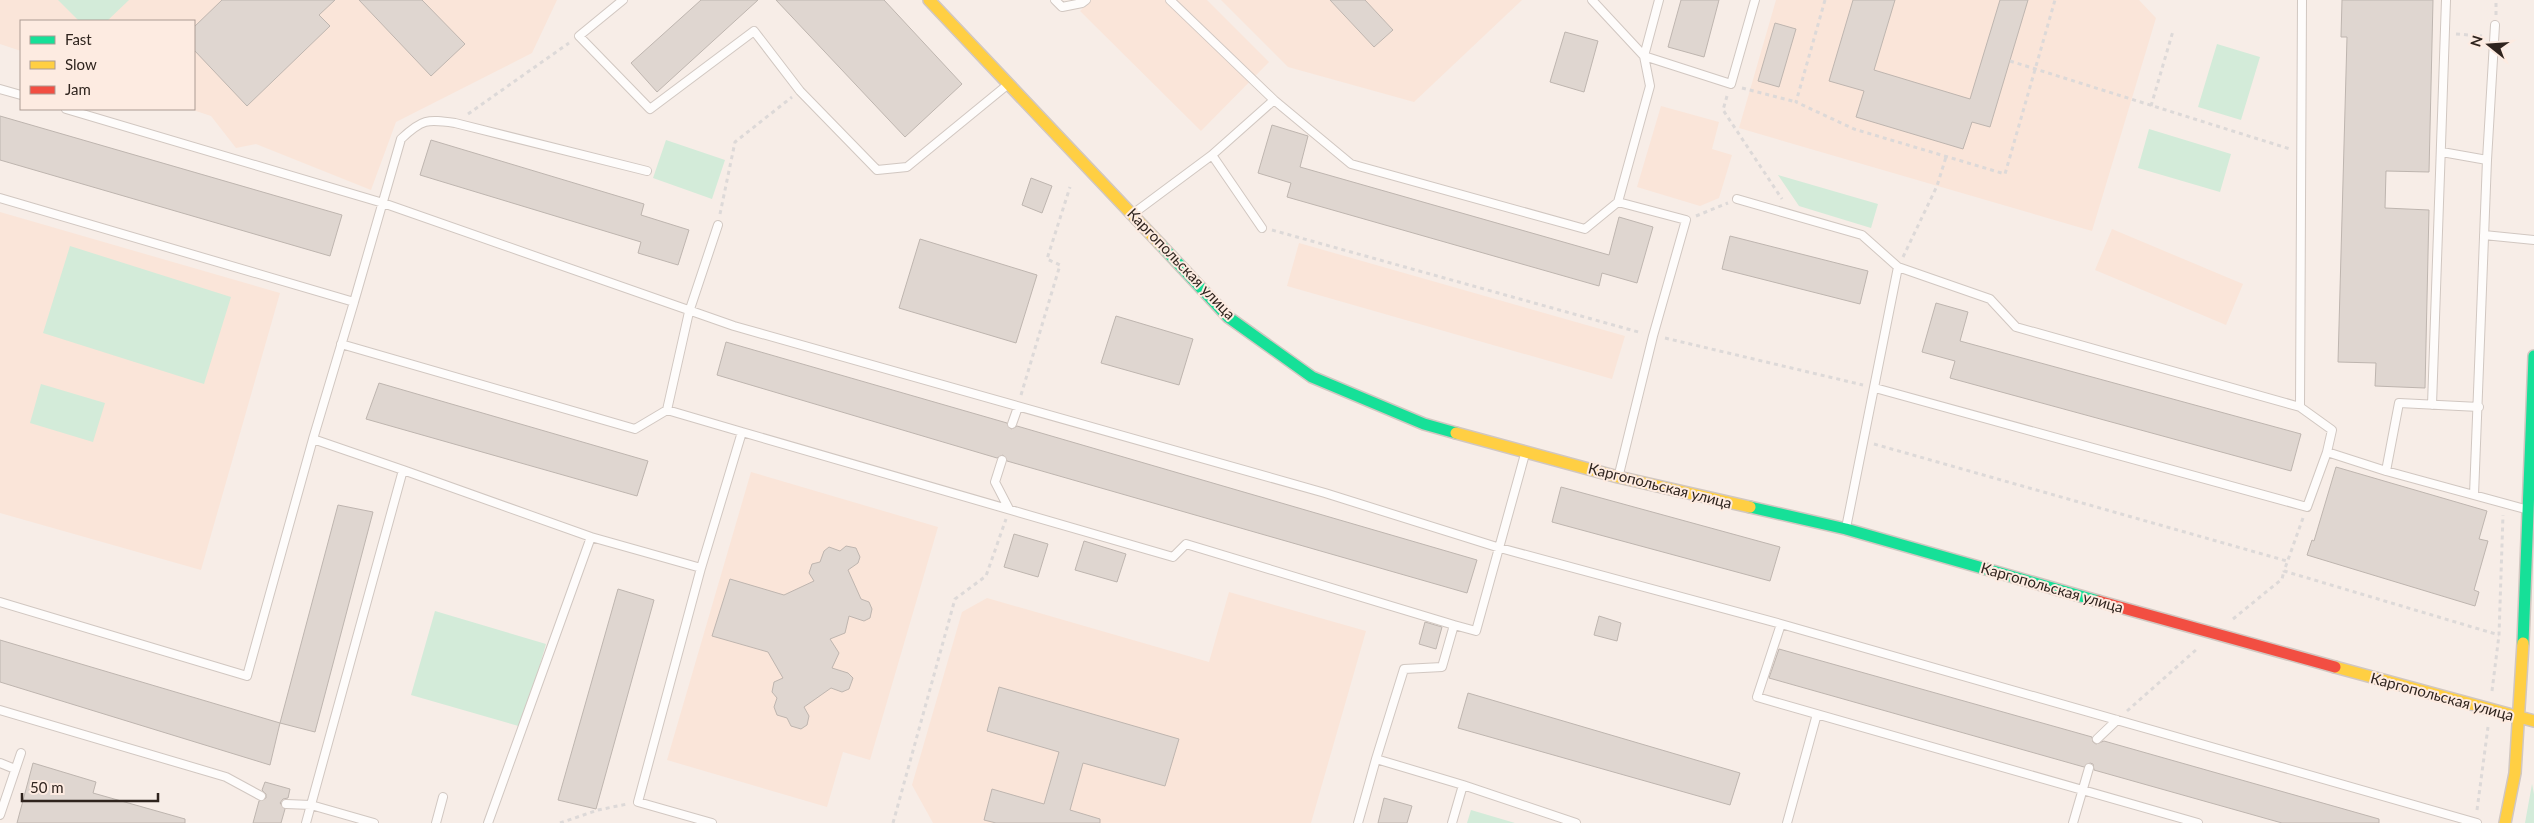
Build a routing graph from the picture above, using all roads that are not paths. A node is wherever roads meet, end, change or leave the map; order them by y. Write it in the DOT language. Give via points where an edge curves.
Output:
graph roads {
  1 [pos="622,0"];
  2 [pos="929,0"];
  3 [pos="1055,0"];
  4 [pos="1086,0"];
  5 [pos="1170,0"];
  6 [pos="1592,0"];
  7 [pos="1659,0"];
  8 [pos="1755,0"];
  9 [pos="2302,0"];
  10 [pos="2446,0"];
  11 [pos="2495,25"];
  12 [pos="1644,56"];
  13 [pos="1008,84"];
  14 [pos="0,89"];
  15 [pos="20,95"];
  16 [pos="1274,100"];
  17 [pos="69,110"];
  18 [pos="2442,152"];
  19 [pos="1212,155"];
  20 [pos="2487,160"];
  21 [pos="647,171"];
  22 [pos="0,198"];
  23 [pos="1737,200"];
  24 [pos="1618,202"];
  25 [pos="383,203"];
  26 [pos="1133,214"];
  27 [pos="718,225"];
  28 [pos="1262,228"];
  29 [pos="2484,235"];
  30 [pos="2534,240"];
  31 [pos="1898,267"];
  32 [pos="354,302"];
  33 [pos="689,312"];
  34 [pos="341,344"];
  35 [pos="2534,356"];
  36 [pos="1874,388"];
  37 [pos="2432,406"];
  38 [pos="1018,407"];
  39 [pos="2300,407"];
  40 [pos="2479,407"];
  41 [pos="667,410"];
  42 [pos="1012,424"];
  43 [pos="742,432"];
  44 [pos="313,439"];
  45 [pos="1526,450"];
  46 [pos="2327,452"];
  47 [pos="1002,460"];
  48 [pos="403,470"];
  49 [pos="2386,471"];
  50 [pos="1618,478"];
  51 [pos="2474,495"];
  52 [pos="1009,509"];
  53 [pos="2528,509"];
  54 [pos="1846,530"];
  55 [pos="591,536"];
  56 [pos="1500,548"];
  57 [pos="701,568"];
  58 [pos="0,602"];
  59 [pos="1781,624"];
  60 [pos="1454,625"];
  61 [pos="0,710"];
  62 [pos="1817,714"];
  63 [pos="2520,718"];
  64 [pos="2117,720"];
  65 [pos="2534,721"];
  66 [pos="2097,739"];
  67 [pos="21,753"];
  68 [pos="1376,759"];
  69 [pos="0,764"];
  70 [pos="2089,768"];
  71 [pos="16,769"];
  72 [pos="1464,785"];
  73 [pos="2082,790"];
  74 [pos="261,796"];
  75 [pos="443,797"];
  76 [pos="286,804"];
  77 [pos="311,805"];
  78 [pos="0,816"];
  79 [pos="306,823"];
  80 [pos="374,823"];
  81 [pos="436,823"];
  82 [pos="488,823"];
  83 [pos="712,823"];
  84 [pos="1358,823"];
  85 [pos="1452,823"];
  86 [pos="1576,823"];
  87 [pos="1787,823"];
  88 [pos="2073,823"];
  89 [pos="2198,823"];
  90 [pos="2477,823"];
  91 [pos="2506,823"];
  1 -- 13 [label="lane" via="579,36 650,109 754,31 800,91 877,170 907,167"];
  2 -- 13 [label="street, Каргопольская улица"];
  3 -- 4 [label="lane" via="1062,8"];
  5 -- 16 [label="lane"];
  6 -- 12 [label="lane"];
  7 -- 12 [label="lane"];
  8 -- 12 [label="lane" via="1731,84"];
  9 -- 39 [label="lane"];
  10 -- 18 [label="lane"];
  11 -- 20 [label="lane"];
  12 -- 24 [label="lane" via="1650,86"];
  13 -- 26 [label="street, Каргопольская улица"];
  14 -- 15 [label="lane"];
  16 -- 19 [label="lane"];
  16 -- 24 [label="lane" via="1351,164 1585,229"];
  17 -- 25 [label="lane"];
  18 -- 20 [label="lane"];
  18 -- 37 [label="lane"];
  19 -- 26 [label="lane"];
  19 -- 28 [label="lane"];
  20 -- 29 [label="lane"];
  21 -- 25 [label="lane" via="455,123 431,120 418,123 401,139"];
  22 -- 32 [label="lane"];
  23 -- 31 [label="lane" via="1862,235"];
  24 -- 50 [label="lane" via="1686,220"];
  25 -- 32 [label="lane"];
  25 -- 33 [label="lane"];
  26 -- 45 [label="street, Каргопольская улица" via="1228,317 1312,377 1424,424"];
  27 -- 33 [label="lane"];
  29 -- 30 [label="lane"];
  29 -- 40 [label="lane"];
  31 -- 36 [label="lane"];
  31 -- 39 [label="lane" via="1990,299 2016,327"];
  32 -- 34 [label="lane"];
  33 -- 38 [label="lane"];
  33 -- 41 [label="lane"];
  34 -- 41 [label="lane" via="635,429"];
  34 -- 44 [label="lane"];
  35 -- 53 [label="street"];
  36 -- 46 [label="lane" via="2307,507"];
  36 -- 54 [label="lane"];
  37 -- 40 [label="lane"];
  37 -- 49 [label="lane" via="2399,403"];
  38 -- 42 [label="lane"];
  38 -- 56 [label="lane" via="1325,493"];
  39 -- 46 [label="lane" via="2332,430"];
  40 -- 51 [label="lane"];
  41 -- 43 [label="lane"];
  43 -- 52 [label="lane"];
  43 -- 57 [label="lane"];
  44 -- 48 [label="lane"];
  44 -- 58 [label="lane" via="246,676"];
  45 -- 50 [label="street, Каргопольская улица"];
  45 -- 56 [label="lane"];
  46 -- 49 [label="lane"];
  47 -- 52 [label="lane" via="995,482"];
  48 -- 55 [label="lane"];
  48 -- 77 [label="lane"];
  49 -- 51 [label="lane"];
  50 -- 54 [label="street, Каргопольская улица"];
  51 -- 53 [label="lane"];
  52 -- 60 [label="lane" via="1173,557 1186,544"];
  53 -- 63 [label="street"];
  54 -- 63 [label="street, Каргопольская улица"];
  55 -- 57 [label="lane"];
  55 -- 82 [label="lane"];
  56 -- 59 [label="lane"];
  56 -- 60 [label="lane" via="1476,631"];
  57 -- 83 [label="lane" via="638,802"];
  59 -- 62 [label="lane" via="1757,697"];
  59 -- 64 [label="lane"];
  60 -- 68 [label="lane" via="1442,668 1404,669"];
  61 -- 74 [label="lane" via="226,777"];
  62 -- 73 [label="lane"];
  62 -- 87 [label="lane"];
  63 -- 65 [label="street, Каргопольская улица"];
  63 -- 91 [label="street"];
  64 -- 66 [label="lane"];
  64 -- 90 [label="lane"];
  67 -- 71 [label="lane"];
  68 -- 72 [label="lane"];
  68 -- 84 [label="lane"];
  69 -- 71 [label="lane"];
  70 -- 73 [label="lane"];
  71 -- 78 [label="lane"];
  72 -- 85 [label="lane"];
  72 -- 86 [label="lane"];
  73 -- 88 [label="lane"];
  73 -- 89 [label="lane"];
  75 -- 81 [label="lane"];
  76 -- 77 [label="lane"];
  77 -- 79 [label="lane"];
  77 -- 80 [label="lane"];
}
